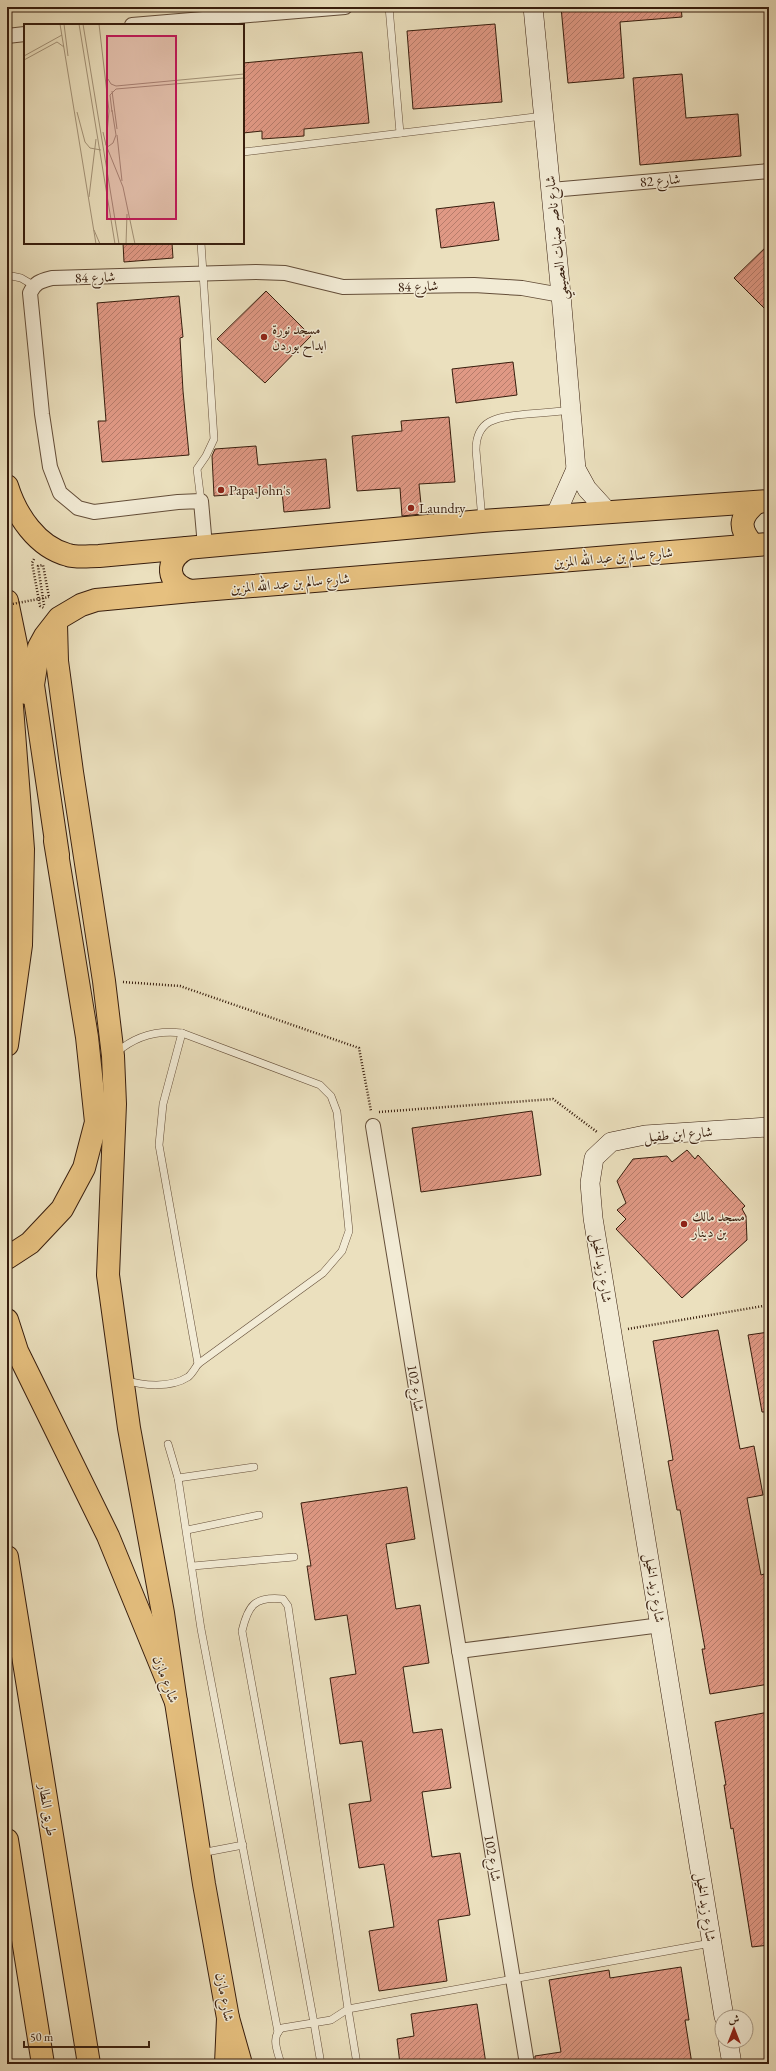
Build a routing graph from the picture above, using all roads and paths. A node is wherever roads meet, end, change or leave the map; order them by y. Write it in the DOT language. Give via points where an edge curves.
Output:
graph roads {
  1 [pos="345,7"];
  2 [pos="389,7"];
  3 [pos="533,7"];
  4 [pos="281,10"];
  5 [pos="179,23"];
  6 [pos="156,24"];
  7 [pos="24,34"];
  8 [pos="7,36"];
  9 [pos="544,116"];
  10 [pos="400,133"];
  11 [pos="244,152"];
  12 [pos="769,171"];
  13 [pos="551,190"];
  14 [pos="201,244"];
  15 [pos="204,274"];
  16 [pos="7,275"];
  17 [pos="34,285"];
  18 [pos="561,295"];
  19 [pos="571,410"];
  20 [pos="576,469"];
  21 [pos="7,486"];
  22 [pos="201,501"];
  23 [pos="763,502"];
  24 [pos="607,511"];
  25 [pos="556,514"];
  26 [pos="482,520"];
  27 [pos="43,544"];
  28 [pos="761,545"];
  29 [pos="196,547"];
  30 [pos="191,591"];
  31 [pos="7,601"];
  32 [pos="7,604"];
  33 [pos="53,616"];
  34 [pos="7,648"];
  35 [pos="58,855"];
  36 [pos="104,981"];
  37 [pos="182,1033"];
  38 [pos="7,1045"];
  39 [pos="113,1056"];
  40 [pos="373,1126"];
  41 [pos="769,1127"];
  42 [pos="610,1142"];
  43 [pos="7,1258"];
  44 [pos="769,1305"];
  45 [pos="7,1320"];
  46 [pos="612,1332"];
  47 [pos="198,1364"];
  48 [pos="122,1378"];
  49 [pos="168,1444"];
  50 [pos="254,1468"];
  51 [pos="178,1478"];
  52 [pos="258,1515"];
  53 [pos="187,1530"];
  54 [pos="7,1556"];
  55 [pos="294,1557"];
  56 [pos="193,1566"];
  57 [pos="661,1625"];
  58 [pos="459,1651"];
  59 [pos="176,1702"];
  60 [pos="7,1840"];
  61 [pos="242,1845"];
  62 [pos="199,1854"];
  63 [pos="712,1943"];
  64 [pos="513,1979"];
  65 [pos="348,2008"];
  66 [pos="723,2009"];
  67 [pos="228,2018"];
  68 [pos="314,2023"];
  69 [pos="278,2032"];
  70 [pos="729,2049"];
  71 [pos="43,2064"];
  72 [pos="89,2064"];
  73 [pos="226,2064"];
  74 [pos="241,2064"];
  75 [pos="281,2064"];
  76 [pos="321,2064"];
  77 [pos="357,2064"];
  78 [pos="527,2064"];
  79 [pos="732,2064"];
  1 -- 4 [label="street"];
  2 -- 10 [label="lane"];
  3 -- 9 [label="street, شارع ناصر صنهات العصيمي"];
  4 -- 5 [label="street"];
  5 -- 6 [label="street"];
  7 -- 8 [label="street"];
  9 -- 10 [label="lane"];
  9 -- 13 [label="street, شارع ناصر صنهات العصيمي"];
  10 -- 11 [label="lane"];
  12 -- 13 [label="street, شارع 82"];
  13 -- 18 [label="street, شارع ناصر صنهات العصيمي"];
  14 -- 15 [label="lane"];
  15 -- 17 [label="street, شارع 84" via="52,278"];
  15 -- 18 [label="street, شارع 84" via="285,273 343,287 474,285 522,288"];
  15 -- 22 [label="lane" via="214,439 196,469"];
  16 -- 17 [label="lane" via="21,278"];
  17 -- 22 [label="street" via="30,293 42,414 50,467 60,493 78,508 94,512"];
  18 -- 19 [label="street, شارع ناصر صنهات العصيمي"];
  19 -- 20 [label="street, شارع ناصر صنهات العصيمي"];
  19 -- 26 [label="lane" via="502,417 487,423 482,429 476,443"];
  20 -- 24 [label="street, شارع ناصر صنهات العصيمي" via="587,489"];
  20 -- 25 [label="street, شارع ناصر صنهات العصيمي"];
  21 -- 27 [label="main road" via="11,500 24,521"];
  22 -- 29 [label="street"];
  23 -- 24 [label="main road"];
  23 -- 28 [label="main road" via="746,511 742,523 744,536"];
  24 -- 25 [label="main road"];
  25 -- 26 [label="main road"];
  26 -- 29 [label="main road"];
  27 -- 29 [label="main road" via="68,556"];
  27 -- 33 [label="path" via="32,563 40,606"];
  28 -- 30 [label="main road, شارع سالم بن عبد الله المزين"];
  29 -- 30 [label="main road" via="178,553 172,561 174,581"];
  30 -- 33 [label="main road, شارع سالم بن عبد الله المزين" via="96,600"];
  31 -- 35 [label="main road"];
  32 -- 33 [label="path, bridge" via="50,597 43,565 38,566"];
  33 -- 35 [label="main road, شارع سالم بن عبد الله المزين" via="39,647 33,685"];
  33 -- 36 [label="main road" via="71,764"];
  34 -- 38 [label="main road" via="23,849 21,945"];
  35 -- 43 [label="main road" via="93,1078 96,1122 84,1168 62,1209 30,1243"];
  36 -- 39 [label="main road"];
  36 -- 42 [label="path" via="180,986 359,1048 371,1112 553,1099"];
  37 -- 39 [label="lane" via="170,1031 147,1034 135,1039"];
  37 -- 47 [label="lane" via="163,1104 159,1145"];
  37 -- 47 [label="lane" via="320,1085 326,1090 337,1112 349,1231 342,1251 324,1273"];
  39 -- 48 [label="main road" via="115,1104 108,1275"];
  40 -- 58 [label="street, شارع 102"];
  41 -- 42 [label="street, شارع ابن طفيل" via="645,1135"];
  42 -- 46 [label="street, شارع زيد الخيل" via="594,1158 590,1183 593,1218"];
  44 -- 46 [label="path"];
  45 -- 59 [label="main road, شارع مازن" via="17,1351 108,1536"];
  46 -- 57 [label="street, شارع زيد الخيل"];
  47 -- 48 [label="lane" via="188,1376 166,1384 143,1384"];
  48 -- 59 [label="main road"];
  49 -- 51 [label="lane"];
  50 -- 51 [label="lane"];
  51 -- 53 [label="lane"];
  52 -- 53 [label="lane"];
  53 -- 56 [label="lane"];
  54 -- 72 [label="main road, طريق المطار"];
  55 -- 56 [label="lane"];
  56 -- 61 [label="lane" via="201,1629"];
  57 -- 58 [label="street"];
  57 -- 63 [label="street, شارع زيد الخيل"];
  58 -- 64 [label="street, شارع 102"];
  59 -- 62 [label="main road, شارع مازن"];
  60 -- 71 [label="main road"];
  61 -- 62 [label="lane"];
  61 -- 69 [label="lane"];
  62 -- 67 [label="main road, شارع مازن"];
  63 -- 64 [label="lane"];
  63 -- 66 [label="street, شارع زيد الخيل"];
  64 -- 65 [label="lane"];
  64 -- 78 [label="street, شارع 102"];
  65 -- 68 [label="lane" via="331,2020"];
  65 -- 68 [label="lane" via="288,1606 282,1599 269,1597 258,1601 247,1612 242,1631"];
  65 -- 77 [label="lane"];
  67 -- 73 [label="main road"];
  67 -- 74 [label="main road, شارع مازن"];
  68 -- 69 [label="lane" via="282,2028"];
  68 -- 76 [label="lane"];
  69 -- 75 [label="lane" via="275,2040"];
  70 -- 79 [label="street"];
}
